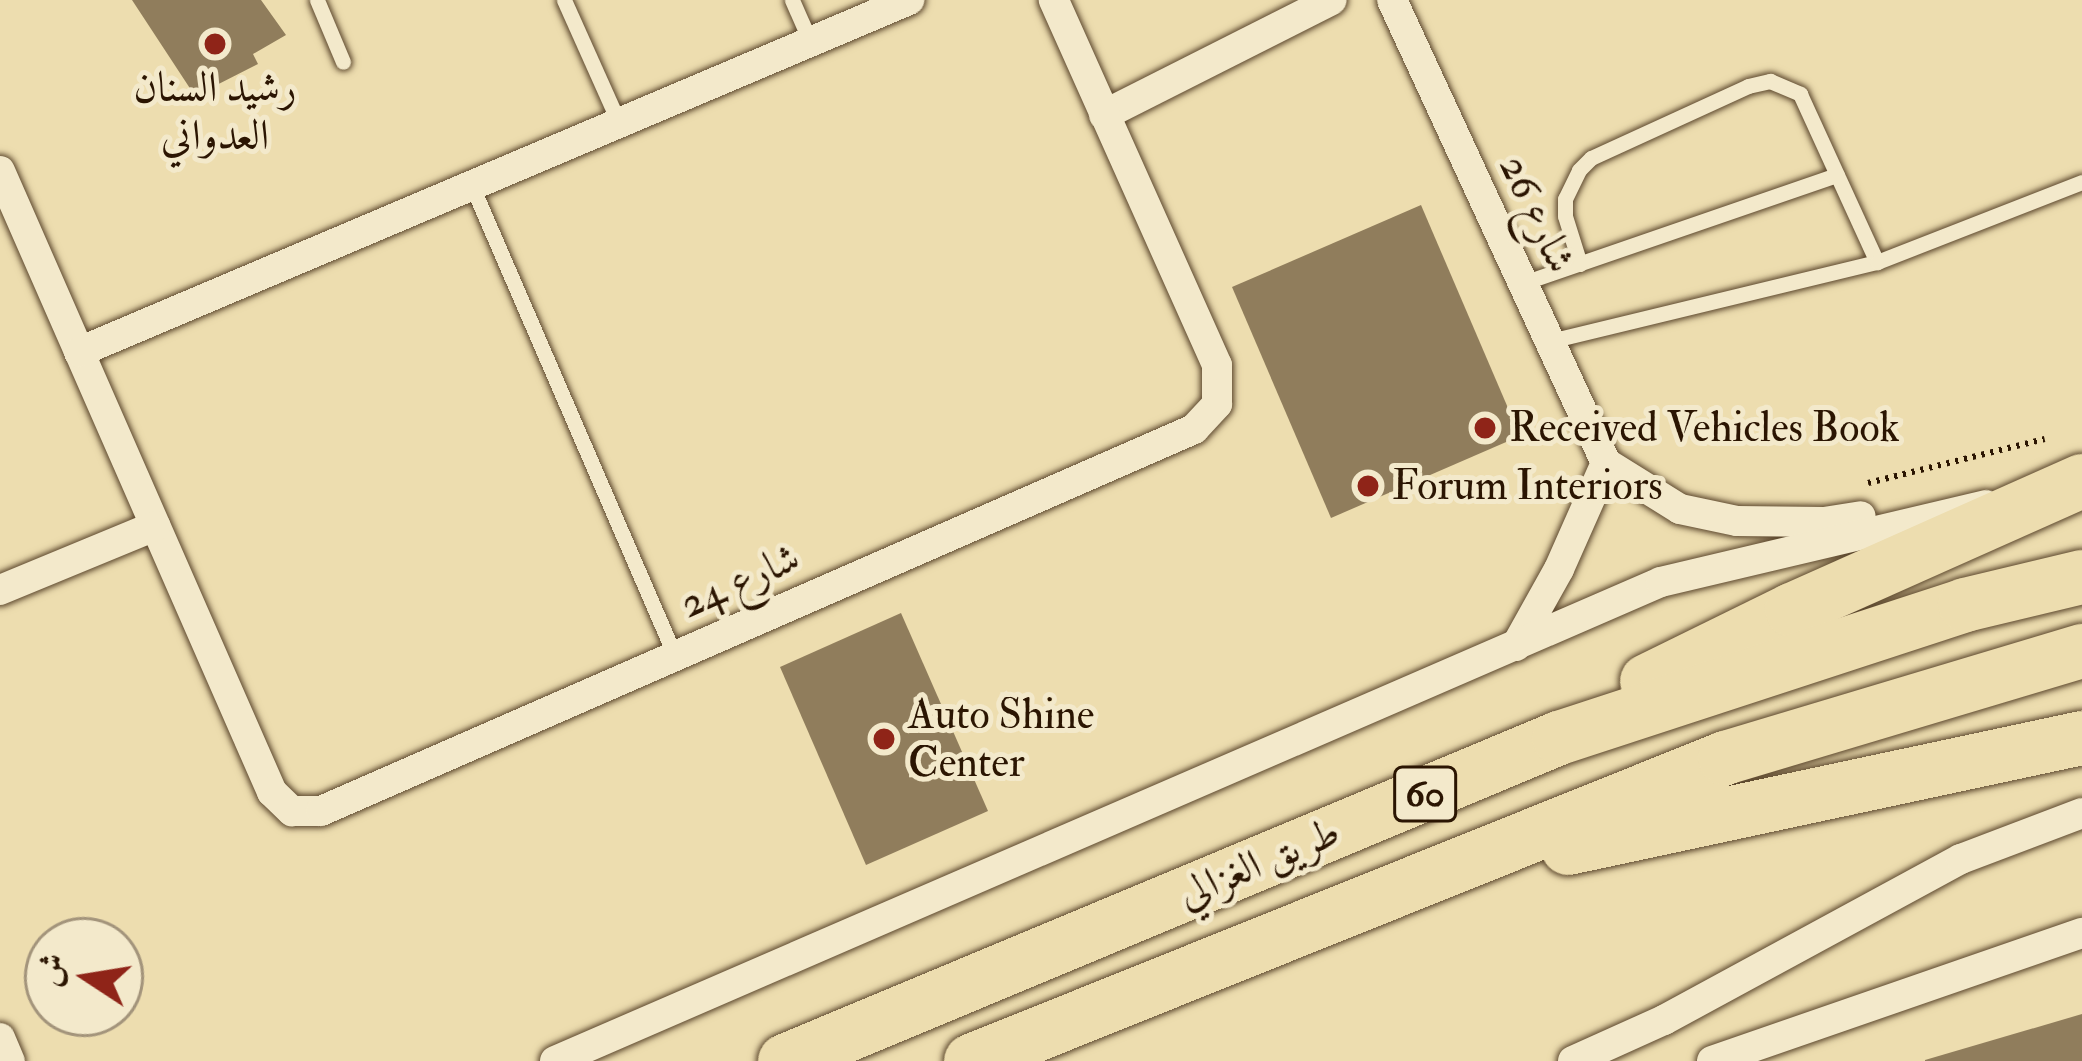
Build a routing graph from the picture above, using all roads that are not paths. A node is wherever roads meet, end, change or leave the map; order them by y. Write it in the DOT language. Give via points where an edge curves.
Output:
graph roads {
  1 [pos="316,0"];
  2 [pos="564,0"];
  3 [pos="792,0"];
  4 [pos="909,0"];
  5 [pos="1054,0"];
  6 [pos="1332,0"];
  7 [pos="1393,0"];
  8 [pos="810,41"];
  9 [pos="343,62"];
  10 [pos="1104,116"];
  11 [pos="619,124"];
  12 [pos="0,171"];
  13 [pos="1837,175"];
  14 [pos="2082,182"];
  15 [pos="472,186"];
  16 [pos="1877,262"];
  17 [pos="1580,264"];
  18 [pos="1523,284"];
  19 [pos="1550,341"];
  20 [pos="80,352"];
  21 [pos="1606,463"];
  22 [pos="2067,488"];
  23 [pos="1957,509"];
  24 [pos="155,526"];
  25 [pos="2082,577"];
  26 [pos="0,590"];
  27 [pos="1516,646"];
  28 [pos="2082,651"];
  29 [pos="675,656"];
  30 [pos="1559,738"];
  31 [pos="2082,738"];
  32 [pos="2082,813"];
  33 [pos="1413,881"];
  34 [pos="2082,933"];
  35 [pos="0,1038"];
  36 [pos="10,1061"];
  37 [pos="555,1061"];
  38 [pos="785,1061"];
  39 [pos="971,1061"];
  40 [pos="1573,1061"];
  41 [pos="1712,1061"];
  1 -- 9 [label="lane"];
  2 -- 11 [label="lane"];
  3 -- 8 [label="lane"];
  4 -- 8 [label="street"];
  5 -- 10 [label="street, شارع 24"];
  6 -- 10 [label="street"];
  7 -- 18 [label="street, شارع 26"];
  8 -- 11 [label="street"];
  10 -- 29 [label="street, شارع 24" via="1217,365 1217,404 1194,429"];
  11 -- 15 [label="street"];
  12 -- 20 [label="street, شارع 24"];
  13 -- 16 [label="lane"];
  13 -- 17 [label="lane"];
  13 -- 17 [label="lane" via="1800,94 1770,82 1748,86 1579,170 1564,216"];
  14 -- 16 [label="lane"];
  15 -- 20 [label="street"];
  15 -- 29 [label="lane"];
  16 -- 19 [label="lane"];
  17 -- 18 [label="lane"];
  18 -- 19 [label="street, شارع 26"];
  19 -- 21 [label="street, شارع 26"];
  20 -- 24 [label="street, شارع 24"];
  21 -- 23 [label="street" via="1680,509 1737,521"];
  21 -- 27 [label="street"];
  22 -- 23 [label="street"];
  22 -- 30 [label="highway" via="1661,672"];
  23 -- 27 [label="street" via="1661,582"];
  24 -- 26 [label="street"];
  24 -- 29 [label="street, شارع 24" via="272,792 292,811 321,811"];
  25 -- 30 [label="highway, طريق الغزالي / 60" via="1965,605"];
  27 -- 37 [label="street"];
  28 -- 33 [label="highway, طريق الغزالي / 60" via="1725,758"];
  30 -- 38 [label="highway, طريق الغزالي / 60"];
  31 -- 33 [label="highway"];
  32 -- 40 [label="street" via="1961,859"];
  33 -- 39 [label="highway, طريق الغزالي / 60"];
  34 -- 41 [label="street"];
  35 -- 36 [label="street"];
}
